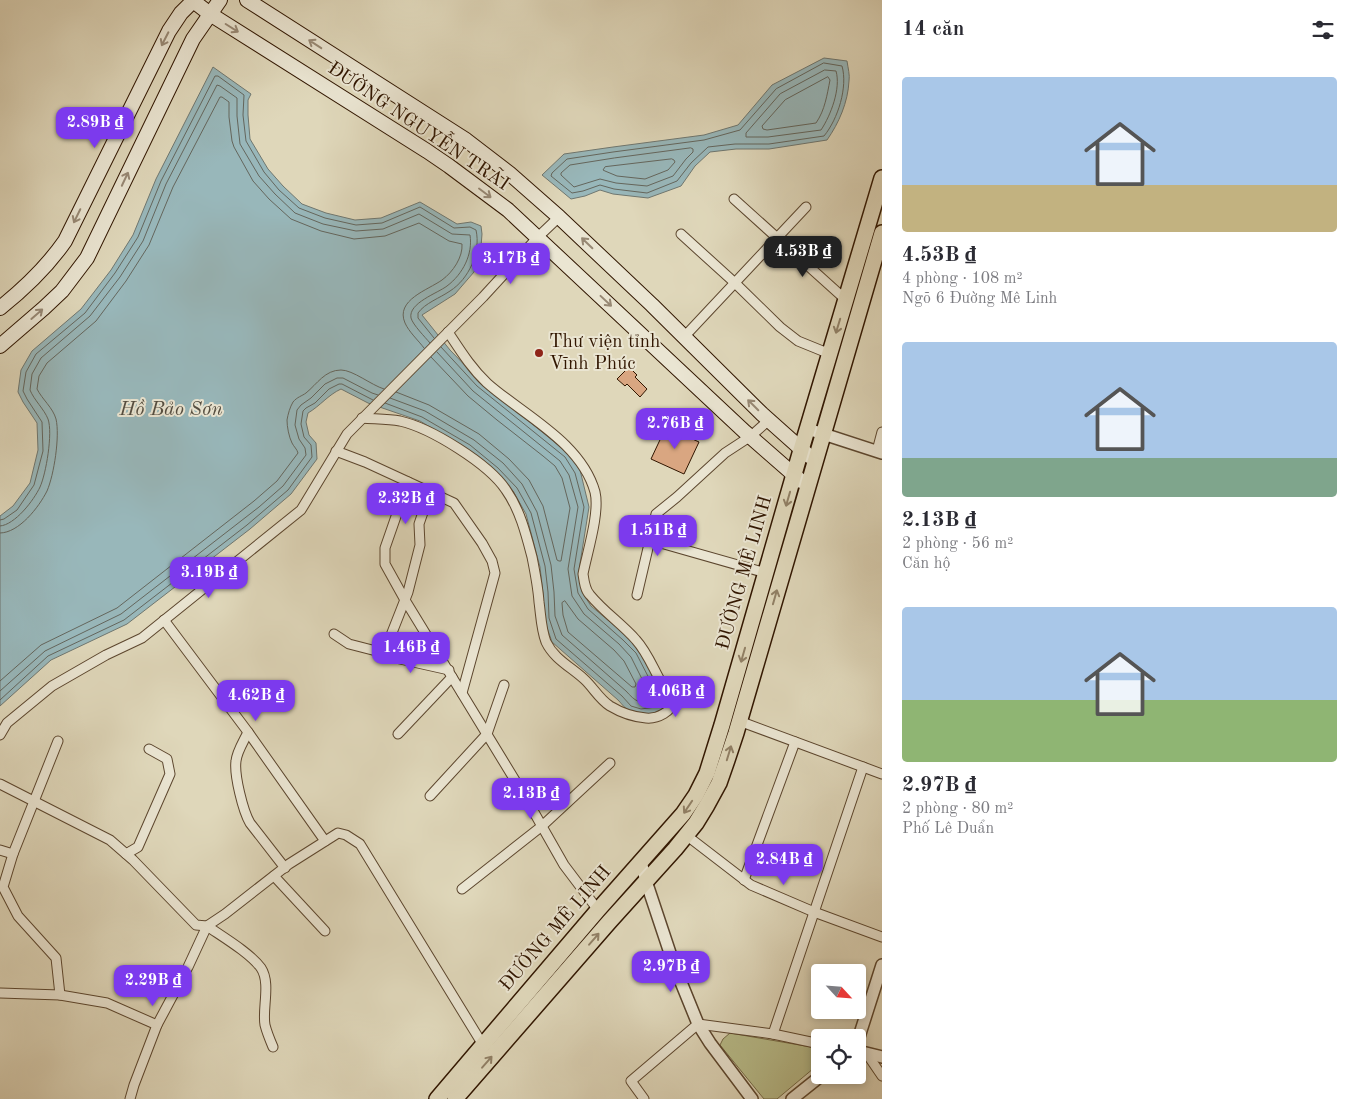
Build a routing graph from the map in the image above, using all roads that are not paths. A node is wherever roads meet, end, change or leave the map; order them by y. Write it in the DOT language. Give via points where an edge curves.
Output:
graph roads {
  1 [pos="193,0"];
  2 [pos="220,0"];
  3 [pos="247,0"];
  4 [pos="210,14"];
  5 [pos="882,178"];
  6 [pos="734,198"];
  7 [pos="806,207"];
  8 [pos="559,217"];
  9 [pos="681,234"];
  10 [pos="538,237"];
  11 [pos="881,237"];
  12 [pos="776,239"];
  13 [pos="735,283"];
  14 [pos="846,300"];
  15 [pos="0,308"];
  16 [pos="446,334"];
  17 [pos="684,337"];
  18 [pos="0,346"];
  19 [pos="830,354"];
  20 [pos="365,416"];
  21 [pos="769,420"];
  22 [pos="808,429"];
  23 [pos="882,432"];
  24 [pos="823,434"];
  25 [pos="751,436"];
  26 [pos="801,450"];
  27 [pos="336,451"];
  28 [pos="879,452"];
  29 [pos="815,462"];
  30 [pos="795,474"];
  31 [pos="408,482"];
  32 [pos="807,486"];
  33 [pos="430,492"];
  34 [pos="650,540"];
  35 [pos="766,573"];
  36 [pos="637,595"];
  37 [pos="405,600"];
  38 [pos="164,620"];
  39 [pos="334,634"];
  40 [pos="384,653"];
  41 [pos="451,674"];
  42 [pos="504,685"];
  43 [pos="462,693"];
  44 [pos="739,721"];
  45 [pos="248,732"];
  46 [pos="398,734"];
  47 [pos="487,734"];
  48 [pos="0,735"];
  49 [pos="58,741"];
  50 [pos="795,742"];
  51 [pos="149,749"];
  52 [pos="610,763"];
  53 [pos="863,767"];
  54 [pos="882,774"];
  55 [pos="0,784"];
  56 [pos="430,796"];
  57 [pos="34,802"];
  58 [pos="542,826"];
  59 [pos="686,836"];
  60 [pos="325,841"];
  61 [pos="0,850"];
  62 [pos="13,854"];
  63 [pos="126,854"];
  64 [pos="641,862"];
  65 [pos="285,868"];
  66 [pos="274,876"];
  67 [pos="744,880"];
  68 [pos="646,881"];
  69 [pos="462,889"];
  70 [pos="598,910"];
  71 [pos="814,912"];
  72 [pos="207,926"];
  73 [pos="325,930"];
  74 [pos="882,937"];
  75 [pos="882,966"];
  76 [pos="0,993"];
  77 [pos="60,995"];
  78 [pos="698,1024"];
  79 [pos="157,1026"];
  80 [pos="862,1029"];
  81 [pos="773,1034"];
  82 [pos="811,1042"];
  83 [pos="483,1045"];
  84 [pos="273,1047"];
  85 [pos="866,1054"];
  86 [pos="882,1057"];
  87 [pos="866,1058"];
  88 [pos="882,1076"];
  89 [pos="811,1084"];
  90 [pos="130,1099"];
  91 [pos="436,1099"];
  92 [pos="456,1099"];
  93 [pos="644,1099"];
  94 [pos="752,1099"];
  95 [pos="792,1099"];
  1 -- 4 [label="main road, ĐƯỜNG NGUYỄN TRÃI"];
  1 -- 15 [label="main road, one-way" via="169,31 65,240 42,271"];
  2 -- 4 [label="main road"];
  8 -- 3 [label="main road, ĐƯỜNG NGUYỄN TRÃI, one-way" via="466,140"];
  4 -- 10 [label="main road, ĐƯỜNG NGUYỄN TRÃI, one-way" via="449,166"];
  18 -- 4 [label="main road, one-way" via="62,290 87,258 193,39"];
  5 -- 14 [label="main road, ĐƯỜNG MÊ LINH"];
  6 -- 12 [label="street"];
  7 -- 12 [label="street"];
  8 -- 10 [label="street"];
  17 -- 8 [label="main road, ĐƯỜNG NGUYỄN TRÃI, one-way"];
  9 -- 13 [label="street"];
  10 -- 16 [label="street"];
  10 -- 25 [label="main road, ĐƯỜNG NGUYỄN TRÃI, one-way"];
  11 -- 24 [label="main road, ĐƯỜNG MÊ LINH"];
  12 -- 13 [label="street"];
  12 -- 14 [label="street"];
  13 -- 17 [label="street"];
  13 -- 19 [label="street" via="798,341"];
  14 -- 19 [label="main road, ĐƯỜNG MÊ LINH, one-way"];
  16 -- 20 [label="street"];
  16 -- 20 [label="street" via="487,383 567,446 588,476 596,504 584,582 588,594 643,649 672,697 665,712 647,718 615,709 551,651 541,623 537,582 524,530 512,500 499,480 470,456 434,435 399,421"];
  21 -- 17 [label="main road, ĐƯỜNG NGUYỄN TRÃI, one-way"];
  19 -- 22 [label="main road, ĐƯỜNG MÊ LINH"];
  20 -- 27 [label="street"];
  21 -- 25 [label="street"];
  21 -- 26 [label="main road, ĐƯỜNG NGUYỄN TRÃI"];
  22 -- 24 [label="street"];
  22 -- 26 [label="main road, ĐƯỜNG MÊ LINH"];
  23 -- 28 [label="street"];
  24 -- 28 [label="street"];
  24 -- 29 [label="main road, ĐƯỜNG MÊ LINH"];
  25 -- 30 [label="main road, ĐƯỜNG NGUYỄN TRÃI"];
  25 -- 34 [label="street" via="725,453 656,514"];
  26 -- 29 [label="main road, ĐƯỜNG NGUYỄN TRÃI"];
  26 -- 30 [label="main road, ĐƯỜNG MÊ LINH"];
  27 -- 31 [label="street"];
  27 -- 38 [label="street" via="301,510"];
  29 -- 32 [label="main road, ĐƯỜNG MÊ LINH"];
  30 -- 32 [label="main road, ĐƯỜNG NGUYỄN TRÃI"];
  30 -- 35 [label="main road, ĐƯỜNG MÊ LINH, one-way"];
  31 -- 33 [label="street"];
  31 -- 37 [label="street" via="385,548 385,564"];
  44 -- 32 [label="main road, ĐƯỜNG MÊ LINH, one-way"];
  33 -- 37 [label="street" via="419,524 420,545"];
  33 -- 43 [label="street" via="454,503 482,543 494,570"];
  34 -- 35 [label="street"];
  34 -- 36 [label="street"];
  35 -- 64 [label="main road, ĐƯỜNG MÊ LINH, one-way" via="707,773 684,814"];
  37 -- 40 [label="street"];
  37 -- 41 [label="street"];
  38 -- 45 [label="street"];
  38 -- 48 [label="street" via="142,638 52,686 7,723"];
  39 -- 40 [label="street" via="349,644"];
  40 -- 41 [label="street" via="391,658"];
  41 -- 43 [label="street"];
  41 -- 46 [label="street"];
  42 -- 47 [label="street"];
  43 -- 47 [label="street"];
  44 -- 50 [label="street"];
  59 -- 44 [label="main road, ĐƯỜNG MÊ LINH, one-way" via="718,783"];
  45 -- 60 [label="street"];
  45 -- 65 [label="street" via="236,760 246,816"];
  47 -- 56 [label="street"];
  47 -- 58 [label="street"];
  49 -- 57 [label="street"];
  50 -- 53 [label="street"];
  50 -- 67 [label="street"];
  51 -- 63 [label="street" via="167,759 170,774 138,847"];
  52 -- 58 [label="street"];
  53 -- 54 [label="street"];
  53 -- 71 [label="street"];
  55 -- 57 [label="street"];
  57 -- 62 [label="street"];
  57 -- 63 [label="street" via="110,840"];
  58 -- 69 [label="street"];
  58 -- 70 [label="street" via="564,865"];
  59 -- 67 [label="street"];
  59 -- 68 [label="main road, ĐƯỜNG MÊ LINH"];
  60 -- 65 [label="street"];
  60 -- 83 [label="street" via="338,832 360,844"];
  61 -- 62 [label="street"];
  62 -- 77 [label="street" via="3,887 18,916 56,958"];
  63 -- 72 [label="street" via="196,925"];
  64 -- 68 [label="street"];
  64 -- 70 [label="main road, ĐƯỜNG MÊ LINH"];
  65 -- 66 [label="street"];
  66 -- 72 [label="street"];
  66 -- 73 [label="street"];
  67 -- 71 [label="street"];
  68 -- 78 [label="street"];
  92 -- 68 [label="main road, ĐƯỜNG MÊ LINH, one-way"];
  70 -- 83 [label="main road, ĐƯỜNG MÊ LINH"];
  71 -- 74 [label="street"];
  71 -- 81 [label="street"];
  72 -- 79 [label="street"];
  72 -- 84 [label="street" via="262,969 265,978 265,1026"];
  75 -- 80 [label="street"];
  76 -- 77 [label="street"];
  77 -- 79 [label="street" via="107,1003"];
  78 -- 81 [label="street"];
  78 -- 93 [label="street" via="631,1081"];
  78 -- 94 [label="street"];
  79 -- 90 [label="street"];
  81 -- 82 [label="street"];
  83 -- 91 [label="main road, ĐƯỜNG MÊ LINH"];
  85 -- 86 [label="street"];
  87 -- 88 [label="street"];
  89 -- 95 [label="street"];
}
